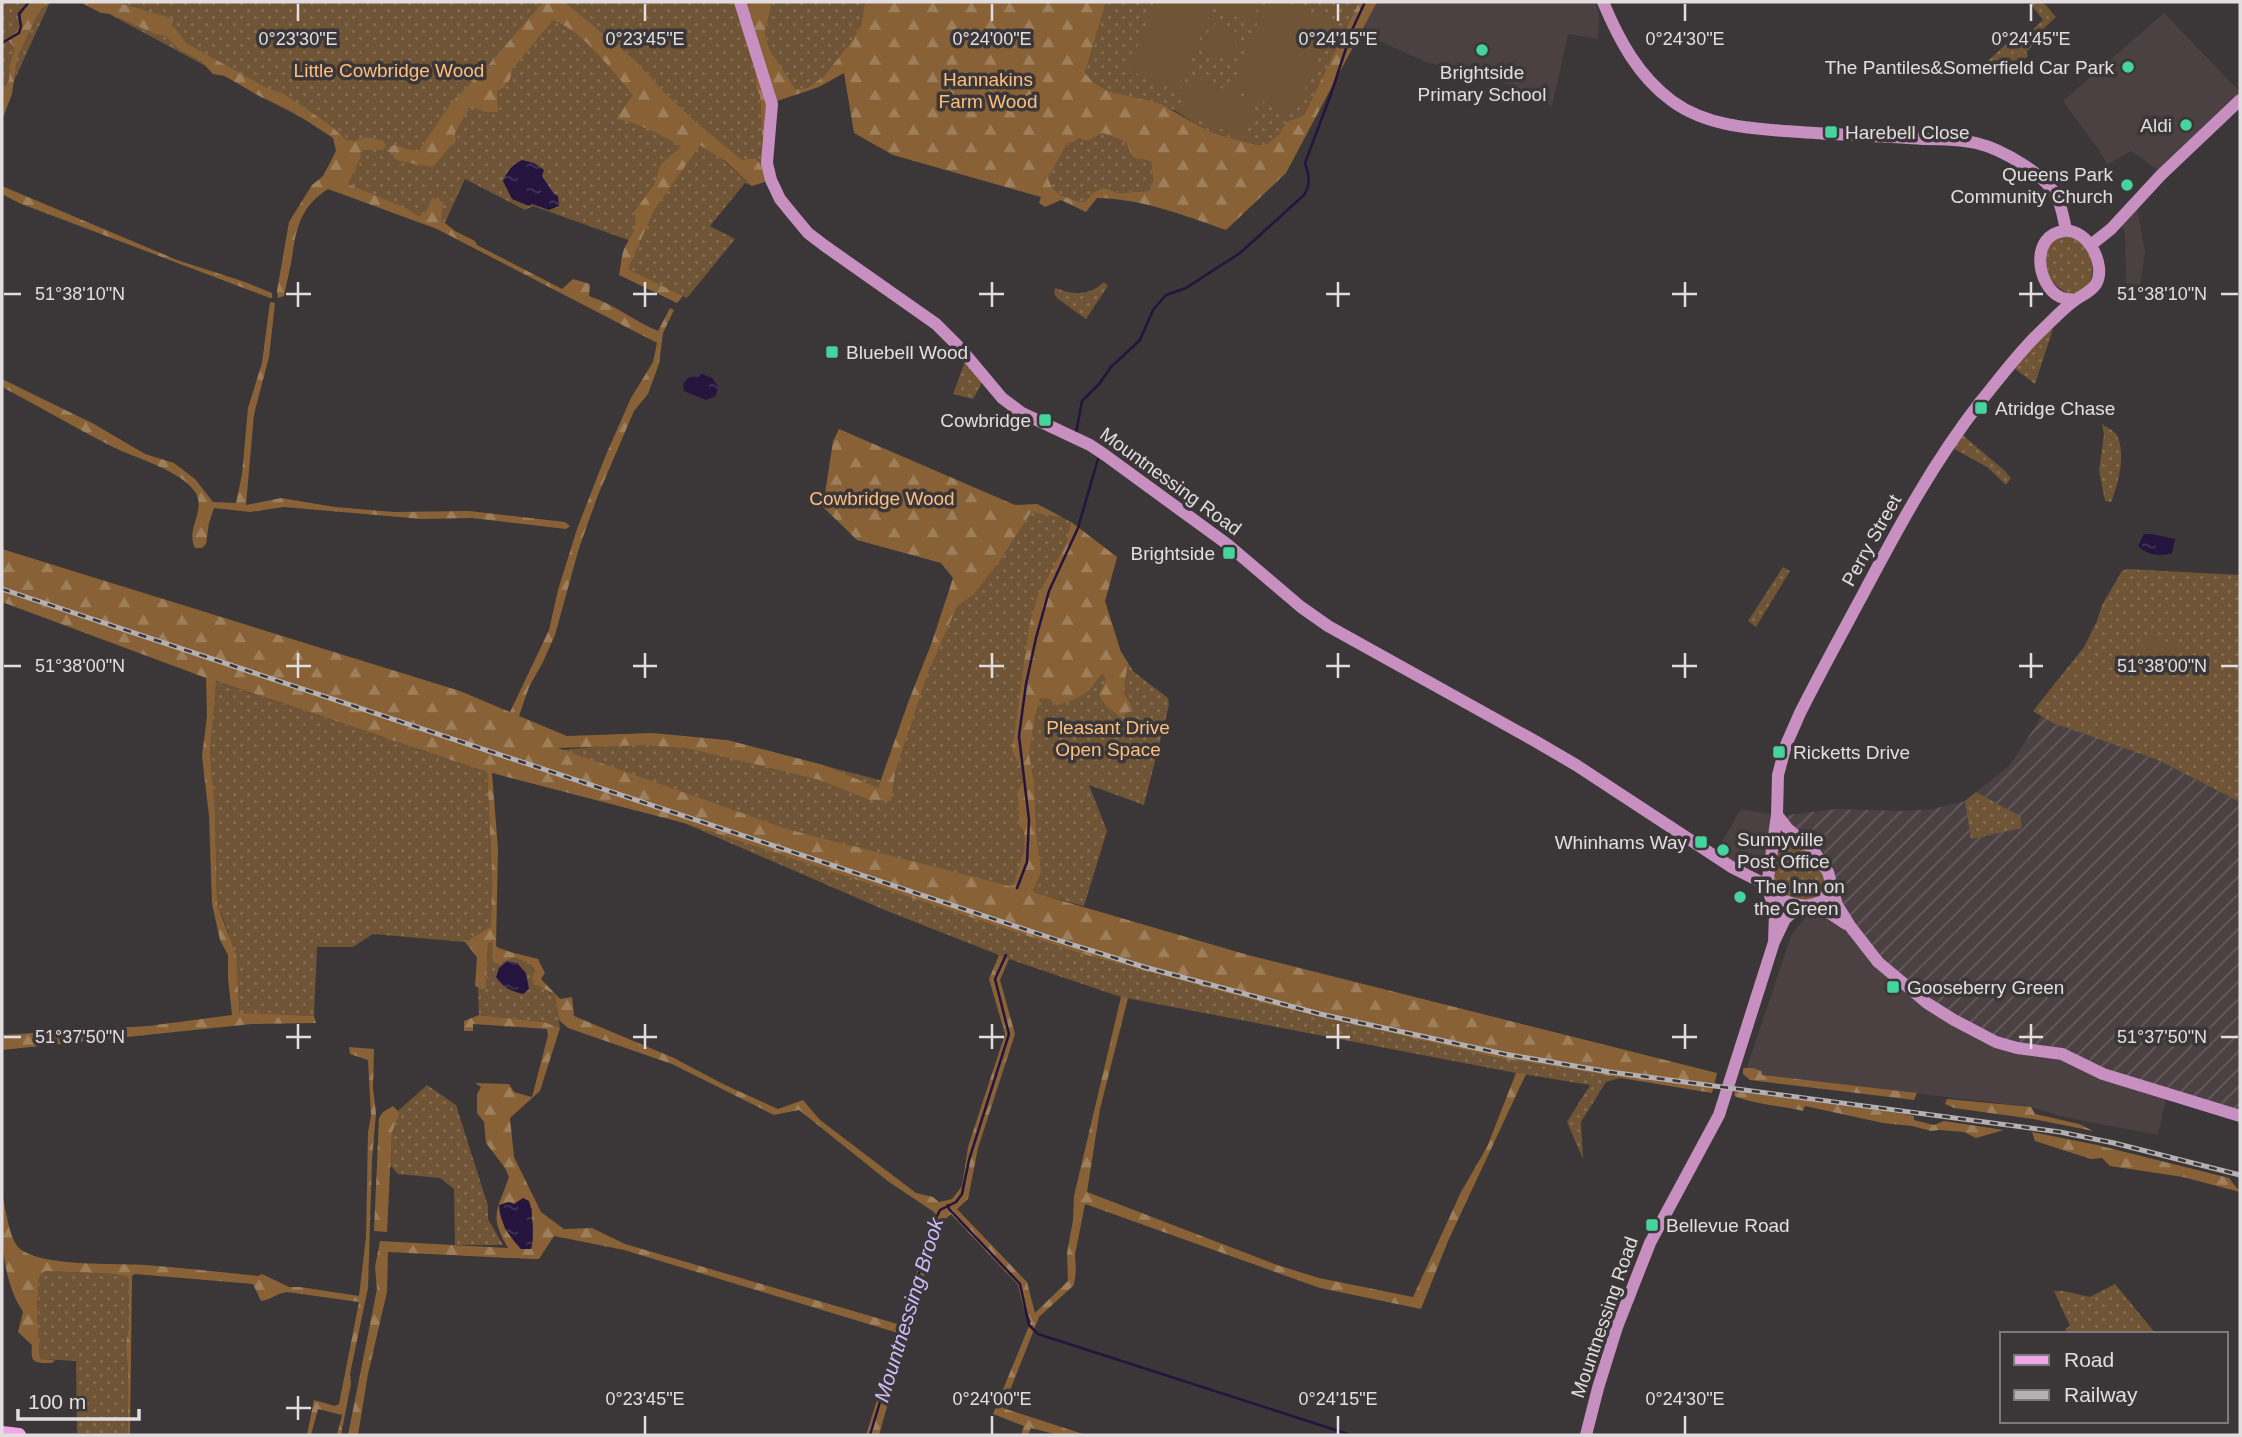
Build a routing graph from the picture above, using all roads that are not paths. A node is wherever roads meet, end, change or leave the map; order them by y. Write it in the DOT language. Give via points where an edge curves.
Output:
graph roads {
  1 [pos="740,2"];
  2 [pos="1603,2"];
  3 [pos="2240,100"];
  4 [pos="2066,230"];
  5 [pos="2092,244"];
  6 [pos="2058,296"];
  7 [pos="2075,300"];
  8 [pos="2059,315"];
  9 [pos="1777,815"];
  10 [pos="1799,838"];
  11 [pos="1772,851"];
  12 [pos="1769,864"];
  13 [pos="1740,872"];
  14 [pos="1832,886"];
  15 [pos="1769,889"];
  16 [pos="1804,905"];
  17 [pos="1850,926"];
  18 [pos="1774,942"];
  19 [pos="2240,1116"];
  20 [pos="2,1433"];
  21 [pos="19,1435"];
  22 [pos="1586,1435"];
  1 -- 13 [label="street, Mountnessing Road" via="772,104 767,163 771,180 808,233 936,324 1002,398 1116,463 1328,626 1576,765"];
  2 -- 4 [label="street" via="1622,44 1650,83 1699,116 1765,130 1955,140 1991,147 2034,172 2057,196"];
  3 -- 5 [label="street"];
  4 -- 5 [label="street" via="2079,233"];
  4 -- 6 [label="street" via="2045,241 2039,259"];
  5 -- 7 [label="street" via="2100,269 2098,282"];
  6 -- 7 [label="street"];
  6 -- 8 [label="street"];
  7 -- 8 [label="street, Perry Street"];
  8 -- 9 [label="street, Perry Street" via="2019,354 1972,413 1903,519 1792,730 1779,775"];
  9 -- 10 [label="street"];
  9 -- 11 [label="street, Perry Street"];
  10 -- 11 [label="street"];
  10 -- 14 [label="street" via="1820,860"];
  11 -- 12 [label="street, Mountnessing Road"];
  12 -- 13 [label="street"];
  12 -- 15 [label="street, Mountnessing Road"];
  13 -- 15 [label="street, Mountnessing Road"];
  14 -- 16 [label="street, Mountnessing Road" via="1827,897"];
  14 -- 17 [label="street"];
  15 -- 16 [label="street, Mountnessing Road" via="1783,901"];
  15 -- 18 [label="street, Mountnessing Road" via="1775,913"];
  16 -- 17 [label="street" via="1828,912"];
  16 -- 18 [label="street, Mountnessing Road" via="1785,919"];
  17 -- 19 [label="street" via="1878,962 1927,1003 1996,1042 2062,1054 2103,1074"];
  18 -- 22 [label="street, Mountnessing Road" via="1727,1093 1645,1255 1611,1346"];
  20 -- 21 [label="main road"];
}
